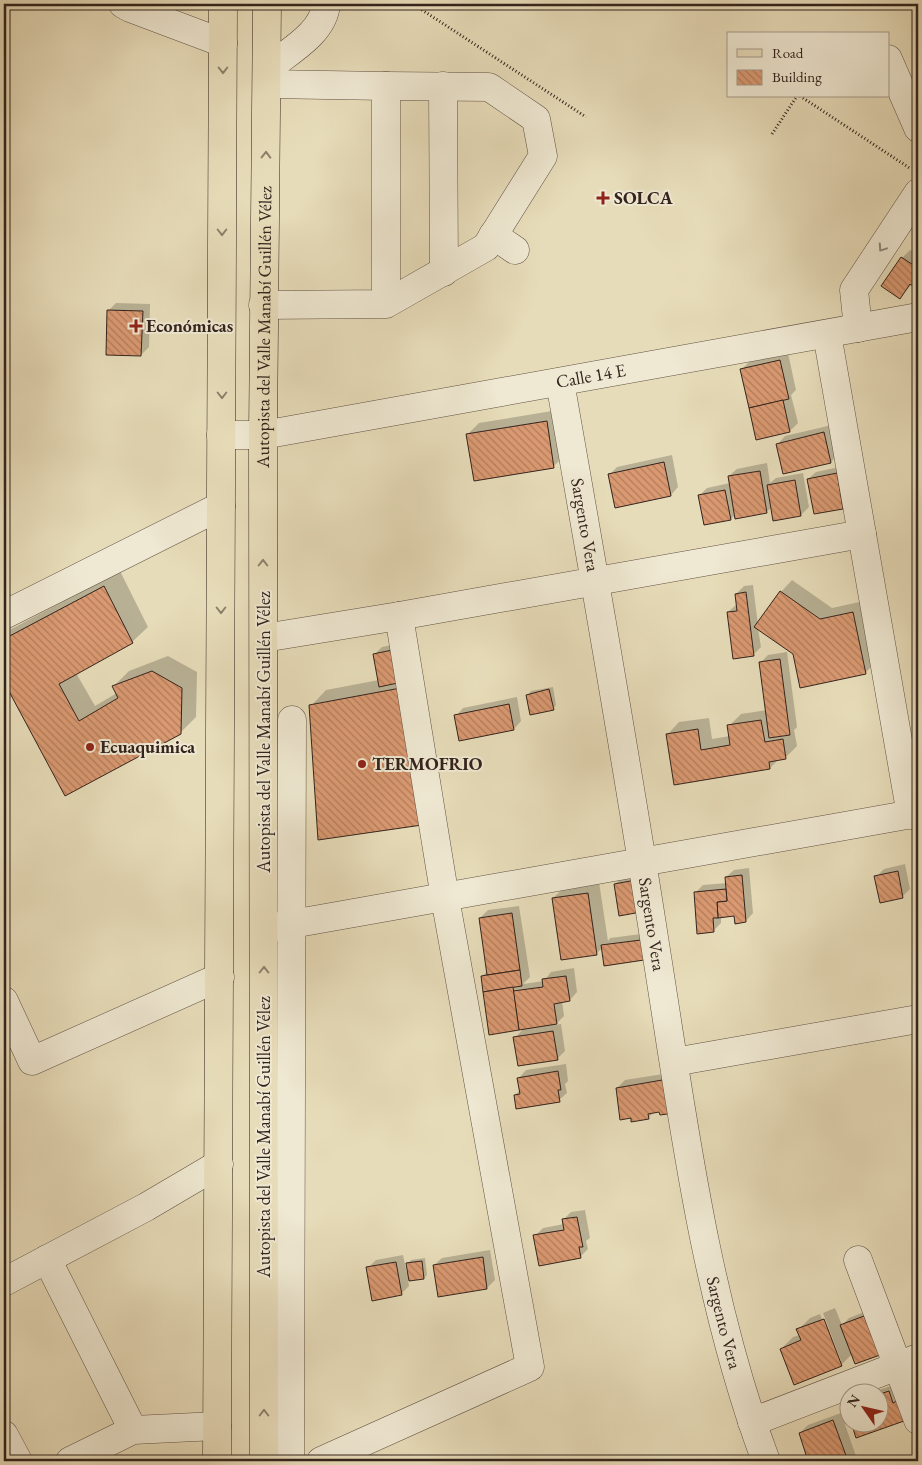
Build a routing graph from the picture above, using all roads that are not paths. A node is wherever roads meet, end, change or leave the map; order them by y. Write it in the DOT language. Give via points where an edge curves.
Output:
graph roads {
  1 [pos="122,4"];
  2 [pos="223,4"];
  3 [pos="268,4"];
  4 [pos="326,4"];
  5 [pos="223,43"];
  6 [pos="890,64"];
  7 [pos="267,76"];
  8 [pos="386,86"];
  9 [pos="443,86"];
  10 [pos="918,128"];
  11 [pos="918,193"];
  12 [pos="908,230"];
  13 [pos="444,272"];
  14 [pos="386,304"];
  15 [pos="263,305"];
  16 [pos="918,317"];
  17 [pos="858,328"];
  18 [pos="827,334"];
  19 [pos="560,382"];
  20 [pos="221,435"];
  21 [pos="263,435"];
  22 [pos="221,506"];
  23 [pos="862,534"];
  24 [pos="595,581"];
  25 [pos="4,615"];
  26 [pos="399,616"];
  27 [pos="264,638"];
  28 [pos="292,720"];
  29 [pos="914,814"];
  30 [pos="642,862"];
  31 [pos="445,898"];
  32 [pos="292,924"];
  33 [pos="264,929"];
  34 [pos="220,977"];
  35 [pos="4,1001"];
  36 [pos="918,1019"];
  37 [pos="674,1062"];
  38 [pos="219,1164"];
  39 [pos="48,1259"];
  40 [pos="858,1260"];
  41 [pos="4,1282"];
  42 [pos="908,1362"];
  43 [pos="918,1420"];
  44 [pos="752,1422"];
  45 [pos="217,1426"];
  46 [pos="133,1430"];
  47 [pos="4,1435"];
  48 [pos="18,1461"];
  49 [pos="70,1461"];
  50 [pos="217,1461"];
  51 [pos="264,1461"];
  52 [pos="290,1461"];
  53 [pos="321,1461"];
  54 [pos="766,1461"];
  1 -- 5 [label="street"];
  2 -- 5 [label="main road"];
  3 -- 7 [label="main road, Autopista del Valle Manabí Guillén Vélez"];
  4 -- 7 [label="street" via="326,12 319,25"];
  5 -- 20 [label="main road, one-way"];
  6 -- 10 [label="street"];
  7 -- 8 [label="street"];
  15 -- 7 [label="main road, Autopista del Valle Manabí Guillén Vélez, one-way"];
  8 -- 9 [label="street"];
  8 -- 14 [label="street"];
  9 -- 13 [label="street"];
  9 -- 13 [label="street" via="489,87 536,119 543,156 504,243 486,247"];
  11 -- 12 [label="street"];
  12 -- 17 [label="street, one-way" via="854,290"];
  13 -- 14 [label="street"];
  14 -- 15 [label="street"];
  15 -- 21 [label="main road, Autopista del Valle Manabí Guillén Vélez"];
  16 -- 17 [label="street, Calle 14 E"];
  17 -- 18 [label="street, Calle 14 E"];
  18 -- 19 [label="street, Calle 14 E"];
  18 -- 23 [label="street"];
  19 -- 21 [label="street, Calle 14 E"];
  19 -- 24 [label="street, Sargento Vera"];
  20 -- 21 [label="street, Calle 14 E"];
  20 -- 22 [label="main road"];
  27 -- 21 [label="main road, Autopista del Valle Manabí Guillén Vélez, one-way"];
  22 -- 25 [label="street"];
  22 -- 34 [label="main road, one-way"];
  23 -- 24 [label="street"];
  23 -- 29 [label="street"];
  24 -- 26 [label="street"];
  24 -- 30 [label="street, Sargento Vera"];
  26 -- 27 [label="street"];
  26 -- 31 [label="street"];
  27 -- 33 [label="main road, Autopista del Valle Manabí Guillén Vélez"];
  28 -- 32 [label="street"];
  29 -- 30 [label="street"];
  30 -- 31 [label="street"];
  30 -- 37 [label="street, Sargento Vera"];
  31 -- 32 [label="street"];
  31 -- 53 [label="street" via="530,1367"];
  32 -- 33 [label="street"];
  32 -- 52 [label="street"];
  51 -- 33 [label="main road, Autopista del Valle Manabí Guillén Vélez, one-way"];
  34 -- 35 [label="street" via="32,1061"];
  34 -- 38 [label="main road"];
  36 -- 37 [label="street"];
  37 -- 44 [label="street, Sargento Vera" via="710,1268 723,1326"];
  38 -- 39 [label="street"];
  38 -- 45 [label="main road"];
  39 -- 41 [label="street"];
  39 -- 46 [label="street"];
  40 -- 42 [label="street"];
  42 -- 43 [label="street"];
  42 -- 44 [label="street"];
  44 -- 54 [label="street, Sargento Vera"];
  45 -- 46 [label="street"];
  45 -- 50 [label="main road"];
  46 -- 49 [label="street"];
  47 -- 48 [label="street"];
}
